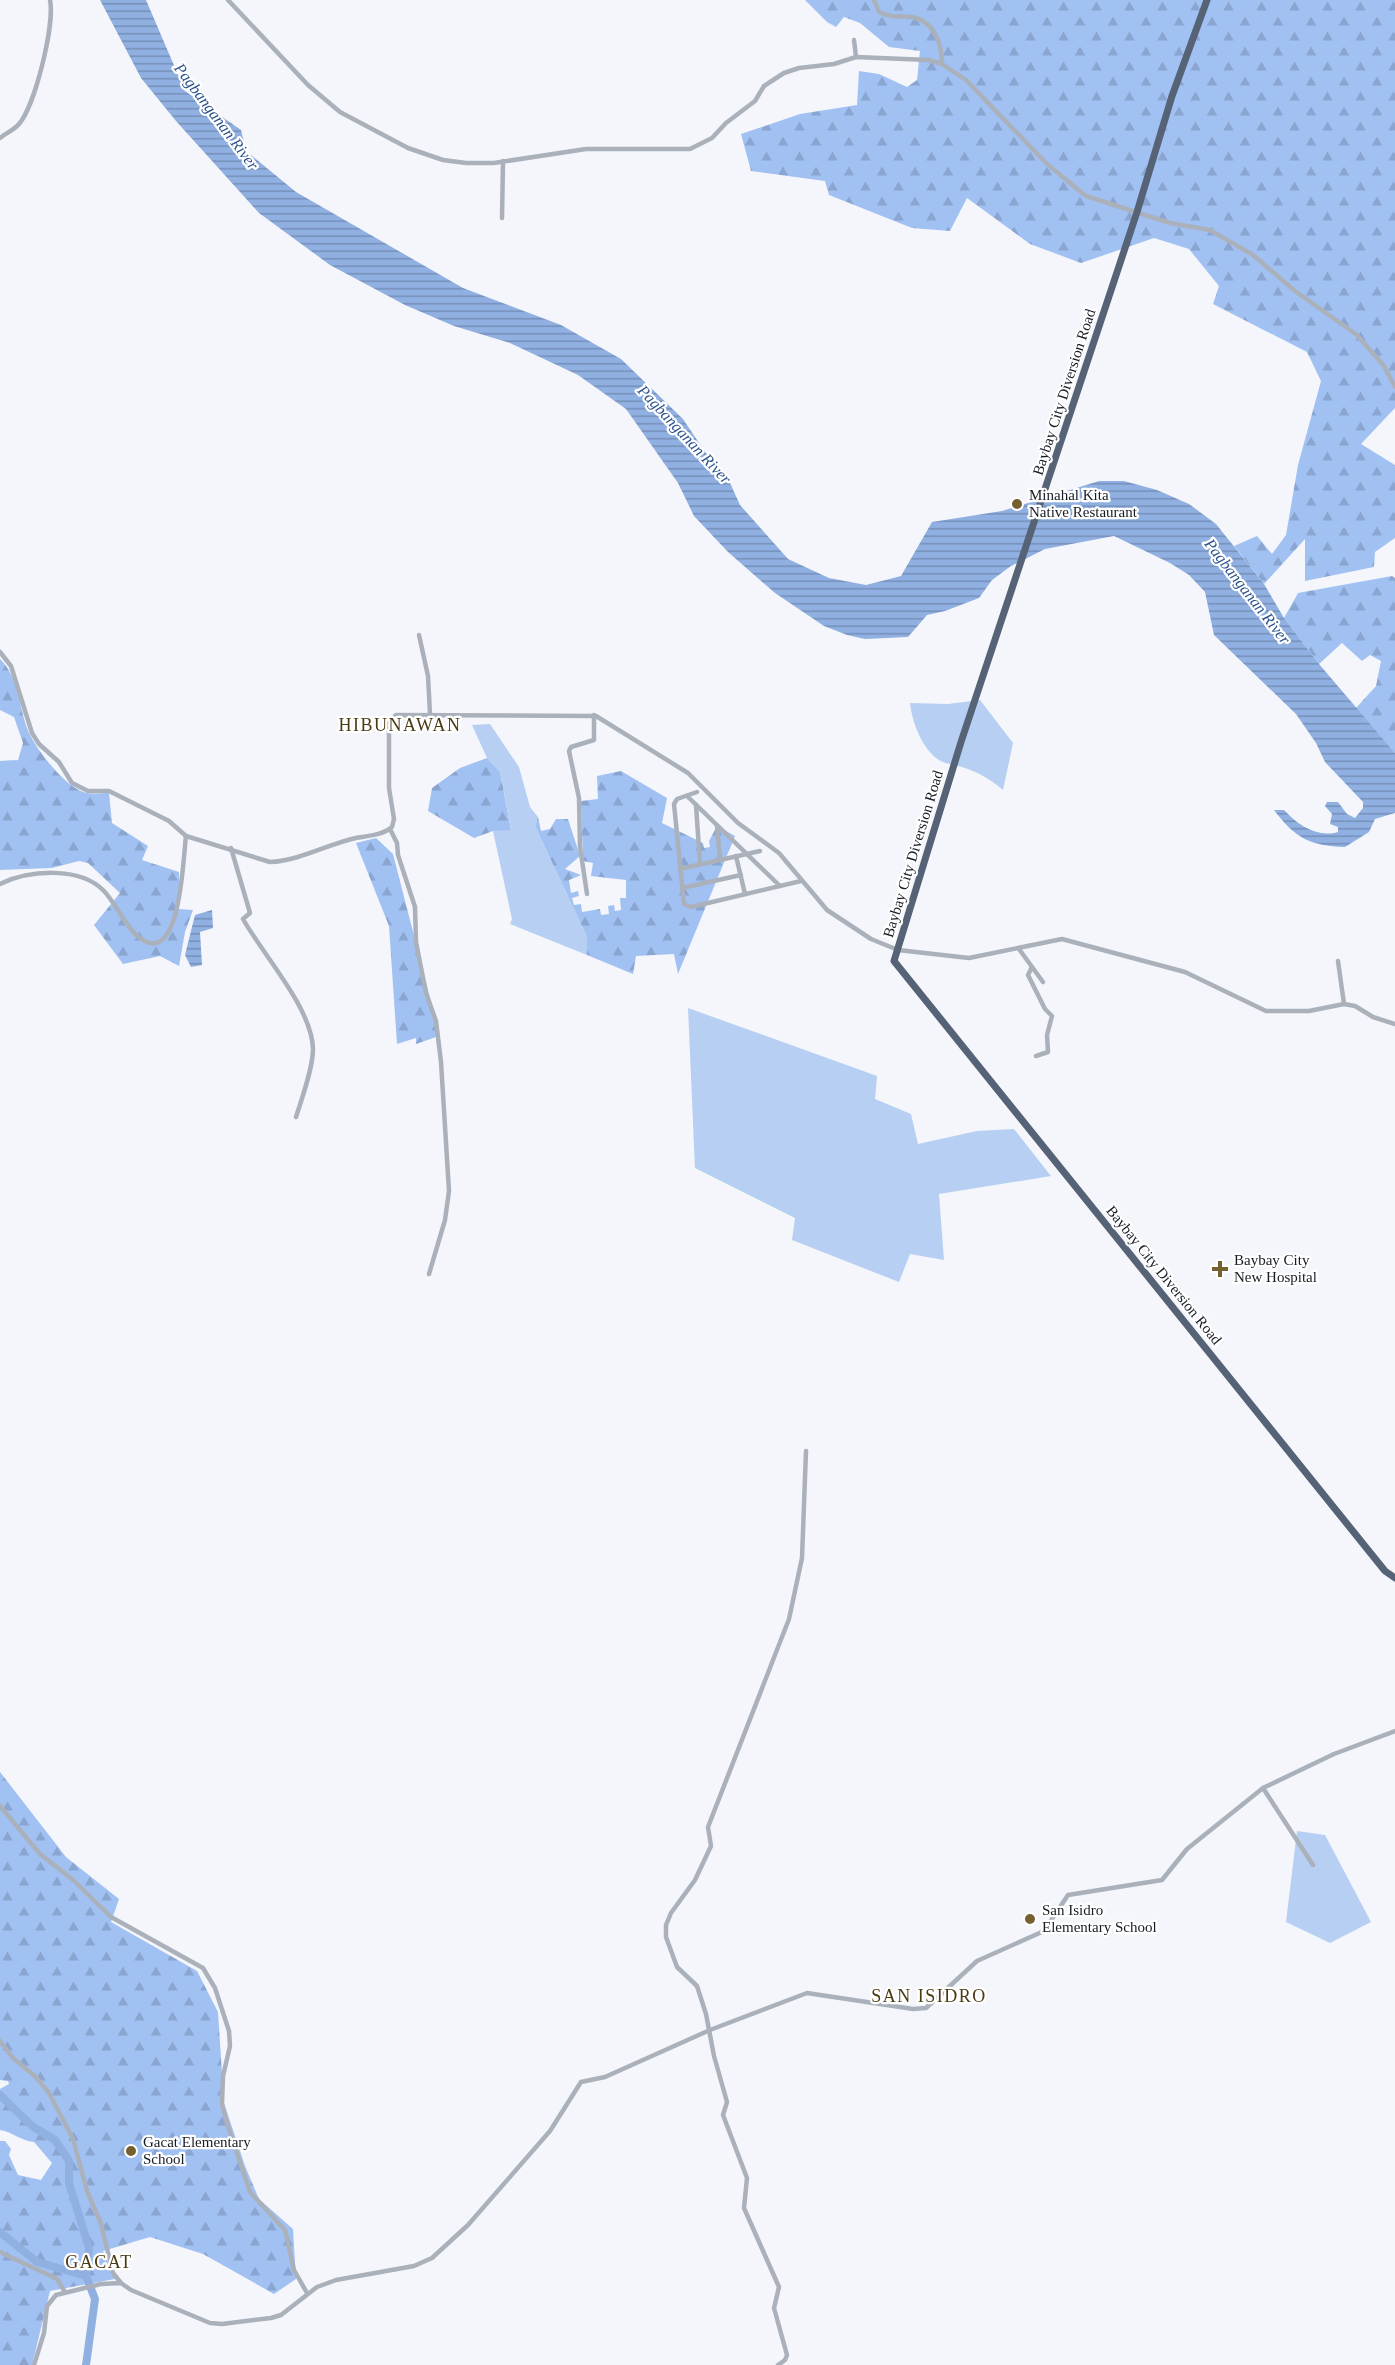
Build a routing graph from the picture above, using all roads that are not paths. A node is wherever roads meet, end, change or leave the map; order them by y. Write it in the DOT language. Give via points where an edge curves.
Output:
graph roads {
  1 [pos="50,0"];
  2 [pos="228,0"];
  3 [pos="874,0"];
  4 [pos="1207,0"];
  5 [pos="854,40"];
  6 [pos="856,57"];
  7 [pos="942,64"];
  8 [pos="0,138"];
  9 [pos="503,161"];
  10 [pos="1137,212"];
  11 [pos="502,218"];
  12 [pos="1395,387"];
  13 [pos="419,634"];
  14 [pos="0,652"];
  15 [pos="430,714"];
  16 [pos="594,715"];
  17 [pos="697,792"];
  18 [pos="687,796"];
  19 [pos="696,805"];
  20 [pos="717,825"];
  21 [pos="390,830"];
  22 [pos="186,836"];
  23 [pos="231,848"];
  24 [pos="760,851"];
  25 [pos="747,854"];
  26 [pos="736,856"];
  27 [pos="720,860"];
  28 [pos="700,864"];
  29 [pos="680,869"];
  30 [pos="741,875"];
  31 [pos="801,880"];
  32 [pos="0,884"];
  33 [pos="780,886"];
  34 [pos="682,888"];
  35 [pos="587,894"];
  36 [pos="745,894"];
  37 [pos="1019,949"];
  38 [pos="898,950"];
  39 [pos="1338,961"];
  40 [pos="1032,967"];
  41 [pos="1043,982"];
  42 [pos="1344,1004"];
  43 [pos="1395,1017"];
  44 [pos="1393,1023"];
  45 [pos="1036,1056"];
  46 [pos="296,1117"];
  47 [pos="429,1274"];
  48 [pos="806,1451"];
  49 [pos="1395,1578"];
  50 [pos="1395,1731"];
  51 [pos="1263,1788"];
  52 [pos="0,1806"];
  53 [pos="1313,1865"];
  54 [pos="710,2030"];
  55 [pos="0,2041"];
  56 [pos="0,2252"];
  57 [pos="121,2283"];
  58 [pos="67,2291"];
  59 [pos="307,2293"];
  60 [pos="34,2365"];
  61 [pos="778,2365"];
  1 -- 8 [label="street" via="51,25 44,61 21,120"];
  2 -- 9 [label="street" via="308,85 340,112 427,156 466,163"];
  3 -- 7 [label="street" via="879,12 895,19 911,17 924,23 942,48"];
  4 -- 10 [label="highway, Baybay City Diversion Road" via="1172,96"];
  5 -- 6 [label="street"];
  6 -- 7 [label="street"];
  6 -- 9 [label="street" via="784,73 764,86 756,100 712,138 692,148 583,149"];
  7 -- 10 [label="street" via="966,80 1068,183 1086,196"];
  9 -- 11 [label="street"];
  10 -- 12 [label="street" via="1210,230 1246,249 1295,291 1357,335 1384,366"];
  10 -- 38 [label="highway, Baybay City Diversion Road" via="1012,588"];
  13 -- 15 [label="street" via="428,676"];
  14 -- 22 [label="street" via="11,666 32,733 72,783 88,791 109,790 169,821"];
  15 -- 16 [label="street"];
  15 -- 21 [label="street" via="399,715 390,720 389,788 394,819"];
  16 -- 31 [label="street" via="685,771 740,825 779,853"];
  16 -- 35 [label="street" via="594,740 569,751 579,798 580,847"];
  17 -- 18 [label="street"];
  18 -- 19 [label="street"];
  18 -- 29 [label="street" via="674,804"];
  19 -- 20 [label="street"];
  19 -- 28 [label="street"];
  20 -- 25 [label="street"];
  20 -- 27 [label="street"];
  21 -- 23 [label="street" via="281,861 270,862"];
  21 -- 47 [label="street" via="415,907 417,942 426,993 436,1021 441,1062 449,1191"];
  22 -- 23 [label="street"];
  22 -- 32 [label="street" via="177,909 168,938 161,942 152,944 139,937 104,890 81,876 23,876"];
  23 -- 46 [label="street" via="250,913 243,919 294,999 312,1036 311,1060"];
  24 -- 25 [label="street"];
  25 -- 26 [label="street"];
  25 -- 33 [label="street"];
  26 -- 27 [label="street"];
  26 -- 30 [label="street"];
  27 -- 28 [label="street"];
  28 -- 29 [label="street"];
  29 -- 34 [label="street"];
  30 -- 34 [label="street"];
  30 -- 36 [label="street"];
  31 -- 33 [label="street"];
  31 -- 38 [label="street" via="827,910 872,939"];
  33 -- 36 [label="street"];
  34 -- 36 [label="street" via="684,904 692,907"];
  37 -- 38 [label="street" via="967,958"];
  37 -- 40 [label="street"];
  37 -- 42 [label="street" via="1064,939 1185,972 1266,1011 1309,1011"];
  38 -- 49 [label="highway, Baybay City Diversion Road" via="894,961 897,968 1385,1571"];
  39 -- 42 [label="street"];
  40 -- 41 [label="street"];
  40 -- 45 [label="street" via="1028,975 1052,1016 1046,1036 1048,1052"];
  42 -- 44 [label="street"];
  43 -- 44 [label="street"];
  48 -- 54 [label="street" via="802,1558 789,1619 708,1827 711,1846 666,1925 666,1937 677,1967 697,1986"];
  50 -- 51 [label="street" via="1334,1754"];
  51 -- 53 [label="street"];
  51 -- 54 [label="street" via="1187,1849 1162,1880 1068,1895 1044,1931 977,1961 926,2008 807,1993"];
  52 -- 59 [label="street" via="40,1854 111,1917 203,1968 215,1988 229,2031 222,2104 226,2120 250,2192 285,2230 294,2270"];
  54 -- 59 [label="street" via="605,2077 581,2082 550,2131 468,2226 432,2258 414,2266 336,2280"];
  54 -- 61 [label="street" via="727,2102 723,2115 747,2178 744,2208 779,2287 774,2308 787,2355"];
  55 -- 57 [label="street" via="12,2058 50,2093 73,2139 113,2273"];
  56 -- 58 [label="street" via="57,2279"];
  57 -- 58 [label="street"];
  57 -- 59 [label="street" via="210,2323 222,2324 280,2315"];
  58 -- 60 [label="street" via="56,2295 47,2306"];
}
